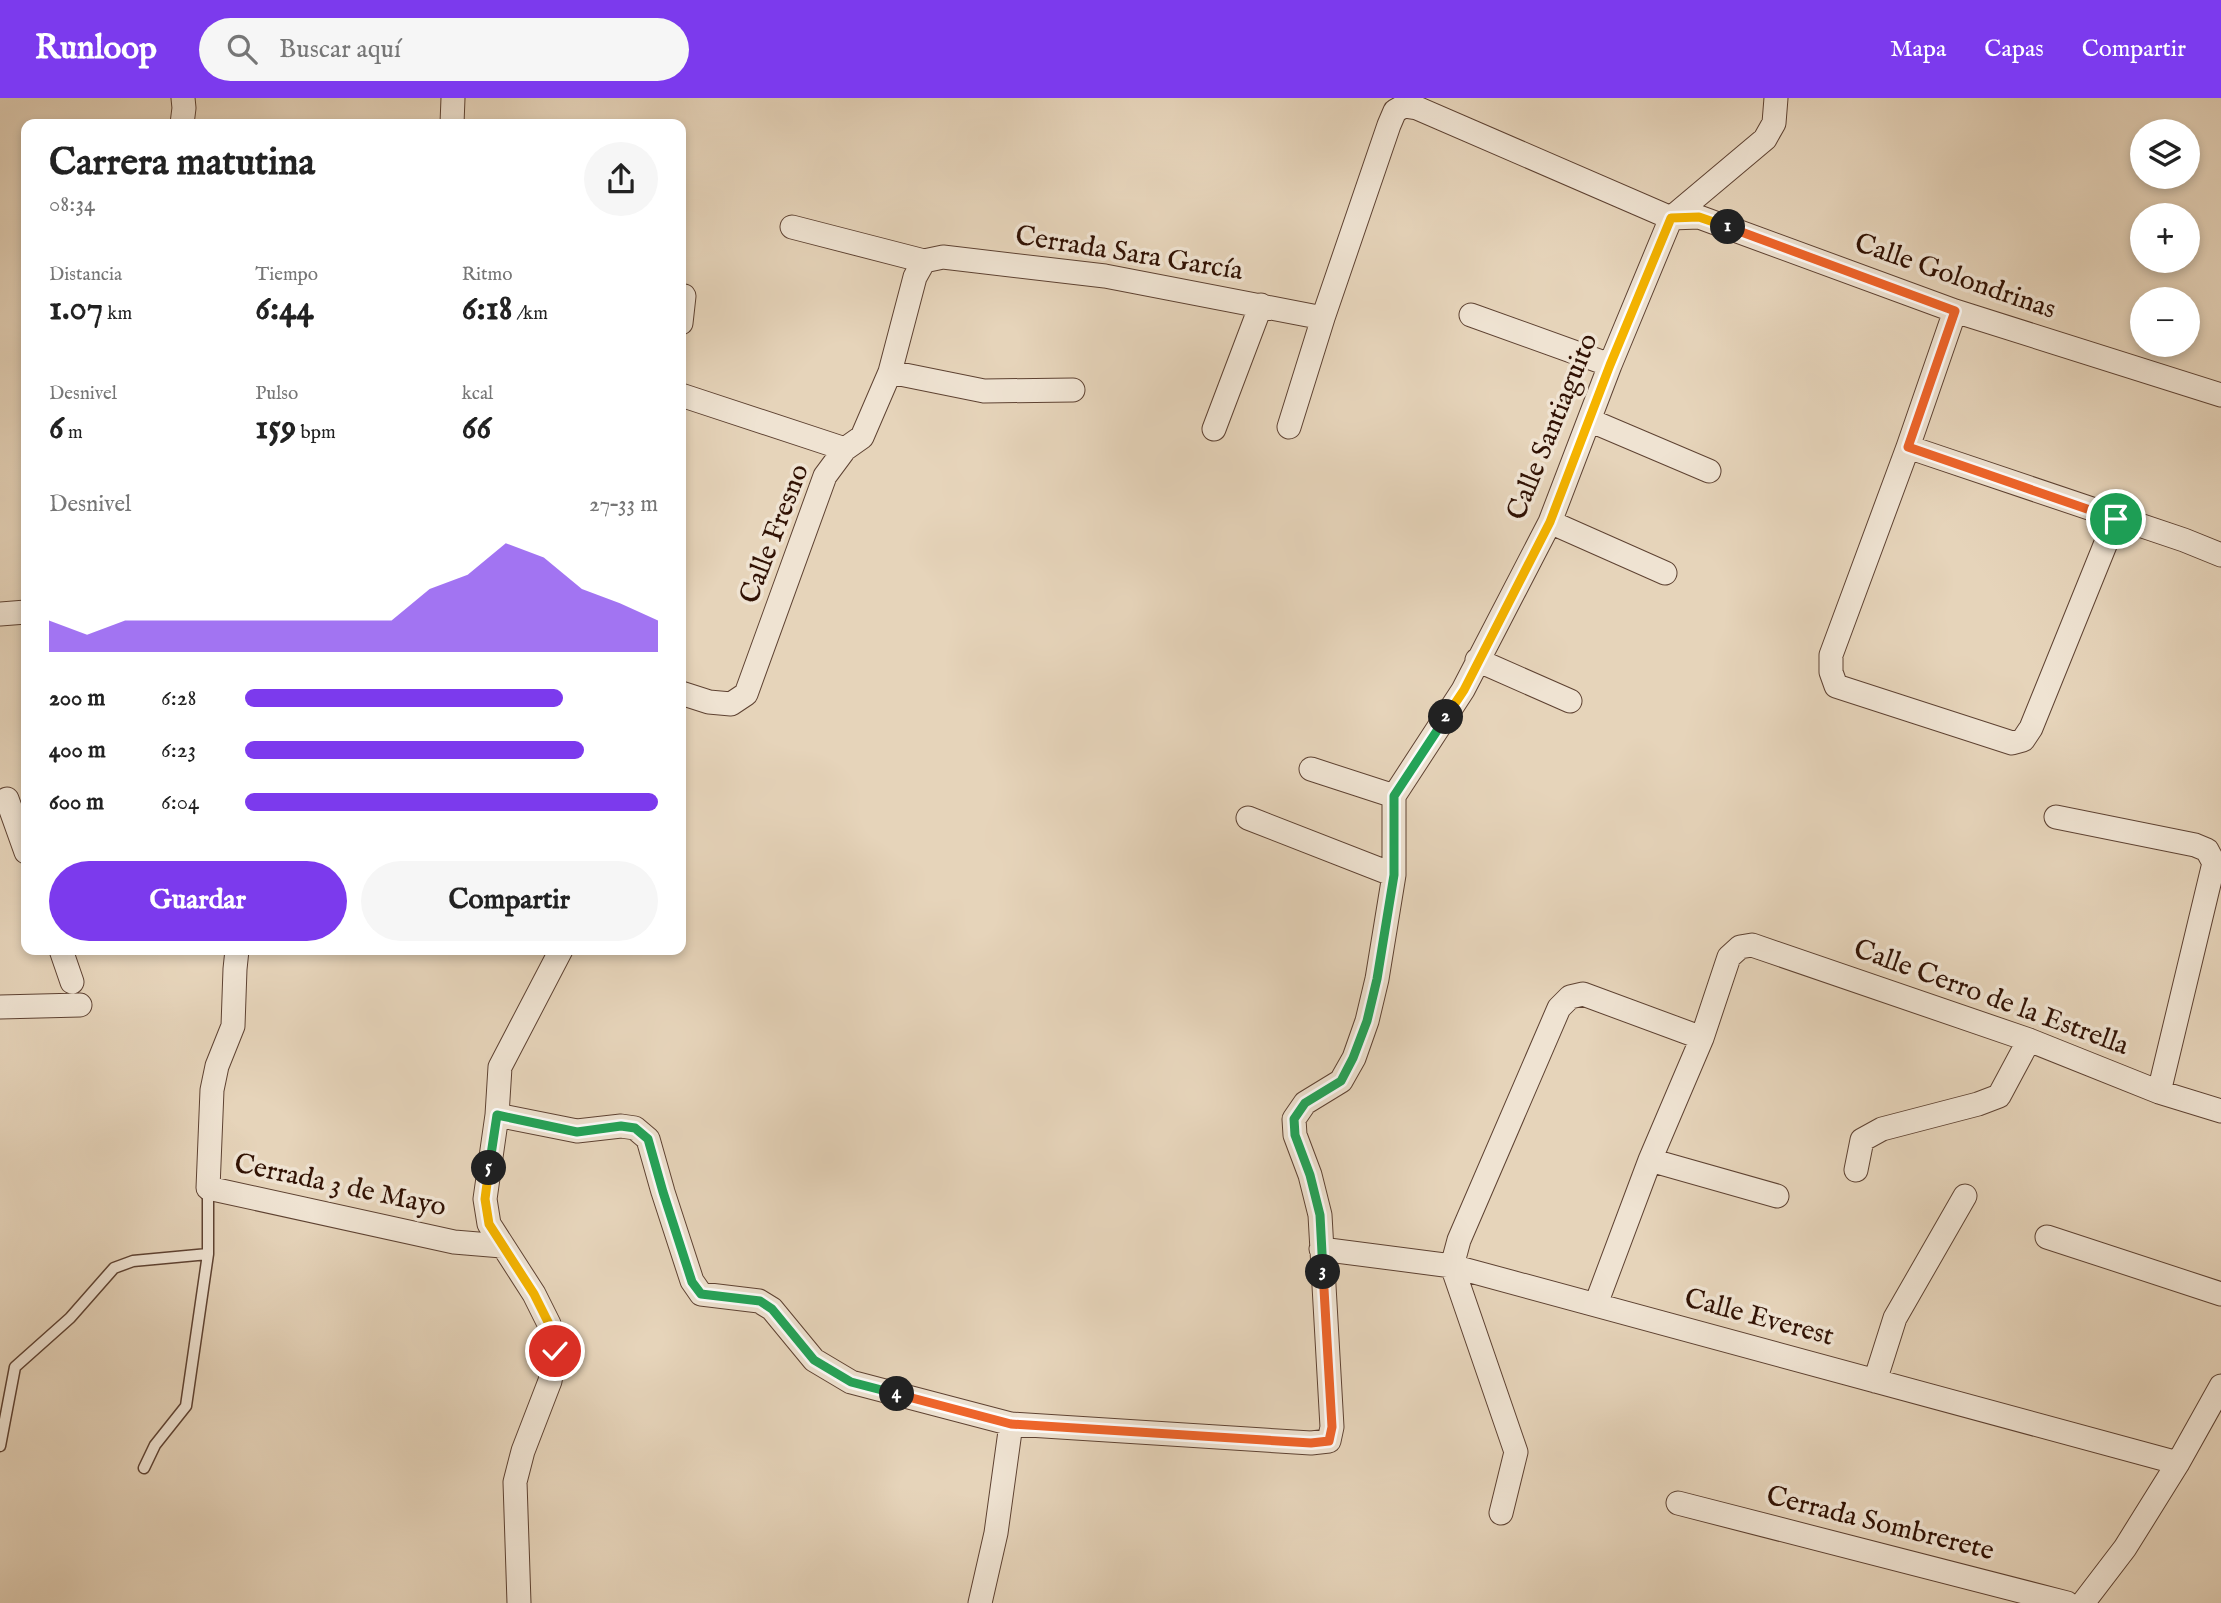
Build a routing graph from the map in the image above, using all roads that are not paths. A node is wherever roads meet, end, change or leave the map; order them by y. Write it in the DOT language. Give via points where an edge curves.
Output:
graph roads {
  1 [pos="183,98"];
  2 [pos="453,98"];
  3 [pos="1776,98"];
  4 [pos="182,119"];
  5 [pos="452,119"];
  6 [pos="1671,218"];
  7 [pos="792,227"];
  8 [pos="924,261"];
  9 [pos="1261,305"];
  10 [pos="1955,311"];
  11 [pos="1471,315"];
  12 [pos="1323,318"];
  13 [pos="1610,365"];
  14 [pos="890,372"];
  15 [pos="1073,390"];
  16 [pos="2221,396"];
  17 [pos="686,397"];
  18 [pos="1589,420"];
  19 [pos="1289,426"];
  20 [pos="1214,429"];
  21 [pos="1908,447"];
  22 [pos="845,449"];
  23 [pos="1709,471"];
  24 [pos="2116,519"];
  25 [pos="1550,522"];
  26 [pos="2221,555"];
  27 [pos="1665,573"];
  28 [pos="21,612"];
  29 [pos="0,614"];
  30 [pos="1477,660"];
  31 [pos="686,695"];
  32 [pos="1570,701"];
  33 [pos="1311,769"];
  34 [pos="1394,796"];
  35 [pos="11,799"];
  36 [pos="2056,817"];
  37 [pos="1248,818"];
  38 [pos="21,834"];
  39 [pos="1394,875"];
  40 [pos="63,955"];
  41 [pos="237,955"];
  42 [pos="558,955"];
  43 [pos="72,982"];
  44 [pos="80,1005"];
  45 [pos="0,1007"];
  46 [pos="1702,1038"];
  47 [pos="2029,1040"];
  48 [pos="2160,1091"];
  49 [pos="2221,1111"];
  50 [pos="497,1115"];
  51 [pos="1650,1160"];
  52 [pos="1856,1170"];
  53 [pos="208,1188"];
  54 [pos="1777,1196"];
  55 [pos="1965,1196"];
  56 [pos="2047,1237"];
  57 [pos="502,1245"];
  58 [pos="1321,1249"];
  59 [pos="208,1254"];
  60 [pos="1452,1266"];
  61 [pos="2221,1294"];
  62 [pos="1596,1304"];
  63 [pos="1875,1381"];
  64 [pos="2221,1386"];
  65 [pos="1011,1424"];
  66 [pos="0,1446"];
  67 [pos="2178,1463"];
  68 [pos="144,1468"];
  69 [pos="1678,1503"];
  70 [pos="1501,1513"];
  71 [pos="519,1603"];
  72 [pos="980,1603"];
  73 [pos="2067,1603"];
  74 [pos="2083,1603"];
  1 -- 4 [label="street"];
  2 -- 5 [label="street"];
  3 -- 6 [label="street, Calle Santiaguito" via="1774,122 1765,139"];
  6 -- 10 [label="street, Calle Golondrinas" via="1699,217"];
  6 -- 12 [label="street" via="1405,106 1395,111"];
  6 -- 13 [label="street, Calle Santiaguito"];
  7 -- 8 [label="street, Cerrada Sara García"];
  8 -- 9 [label="street, Cerrada Sara García" via="943,257 1105,276"];
  8 -- 14 [label="street, Calle Fresno" via="915,277"];
  9 -- 12 [label="street, Cerrada Sara García"];
  9 -- 20 [label="street"];
  10 -- 16 [label="street, Calle Golondrinas"];
  10 -- 21 [label="street"];
  11 -- 13 [label="street"];
  12 -- 19 [label="street"];
  13 -- 18 [label="street, Calle Santiaguito"];
  14 -- 15 [label="street" via="985,391"];
  14 -- 22 [label="street, Calle Fresno" via="862,437"];
  17 -- 22 [label="street"];
  18 -- 23 [label="street"];
  18 -- 25 [label="street, Calle Santiaguito"];
  21 -- 24 [label="street"];
  21 -- 24 [label="street" via="1831,655 1836,686 2012,743 2023,740"];
  22 -- 31 [label="street, Calle Fresno" via="825,476 746,694 731,704"];
  24 -- 26 [label="street"];
  25 -- 27 [label="street"];
  25 -- 30 [label="street, Calle Santiaguito"];
  28 -- 29 [label="street"];
  30 -- 32 [label="street"];
  30 -- 34 [label="street, Calle Santiaguito" via="1464,690"];
  33 -- 34 [label="street"];
  34 -- 39 [label="street"];
  35 -- 38 [label="street"];
  36 -- 48 [label="street" via="2196,845 2207,850 2214,863"];
  37 -- 39 [label="street"];
  39 -- 58 [label="street" via="1377,979 1353,1058 1341,1081 1305,1103 1294,1119 1320,1215"];
  40 -- 43 [label="street"];
  41 -- 53 [label="street" via="233,1026 212,1090"];
  42 -- 50 [label="street" via="500,1067"];
  44 -- 45 [label="street"];
  46 -- 47 [label="street, Calle Cerro de la Estrella" via="1729,957 1740,947 1752,945"];
  46 -- 51 [label="street"];
  46 -- 60 [label="street" via="1583,994 1570,997 1559,1008"];
  47 -- 48 [label="street, Calle Cerro de la Estrella"];
  47 -- 52 [label="street" via="1999,1096 1882,1129 1862,1140"];
  48 -- 49 [label="street, Calle Cerro de la Estrella"];
  50 -- 57 [label="street" via="485,1199 489,1224"];
  50 -- 65 [label="street" via="577,1132 635,1128 648,1139 692,1282 701,1294 760,1301 814,1360 851,1382"];
  51 -- 54 [label="street"];
  51 -- 62 [label="street"];
  53 -- 57 [label="street, Cerrada 3 de Mayo" via="454,1241"];
  53 -- 59 [label="lane"];
  55 -- 63 [label="street" via="1895,1318"];
  56 -- 61 [label="street"];
  57 -- 71 [label="street" via="549,1324 555,1351 550,1381 515,1482"];
  58 -- 60 [label="street, Calle Everest"];
  58 -- 65 [label="street" via="1332,1427 1329,1441"];
  59 -- 66 [label="lane" via="133,1261 114,1268 70,1318 15,1367"];
  59 -- 68 [label="lane" via="187,1406 155,1445"];
  60 -- 62 [label="street, Calle Everest"];
  60 -- 70 [label="street" via="1516,1452"];
  62 -- 63 [label="street, Calle Everest"];
  63 -- 67 [label="street, Calle Everest"];
  64 -- 67 [label="street"];
  65 -- 72 [label="street" via="996,1533"];
  67 -- 74 [label="street" via="2125,1548"];
  69 -- 73 [label="street, Cerrada Sombrerete"];
}
